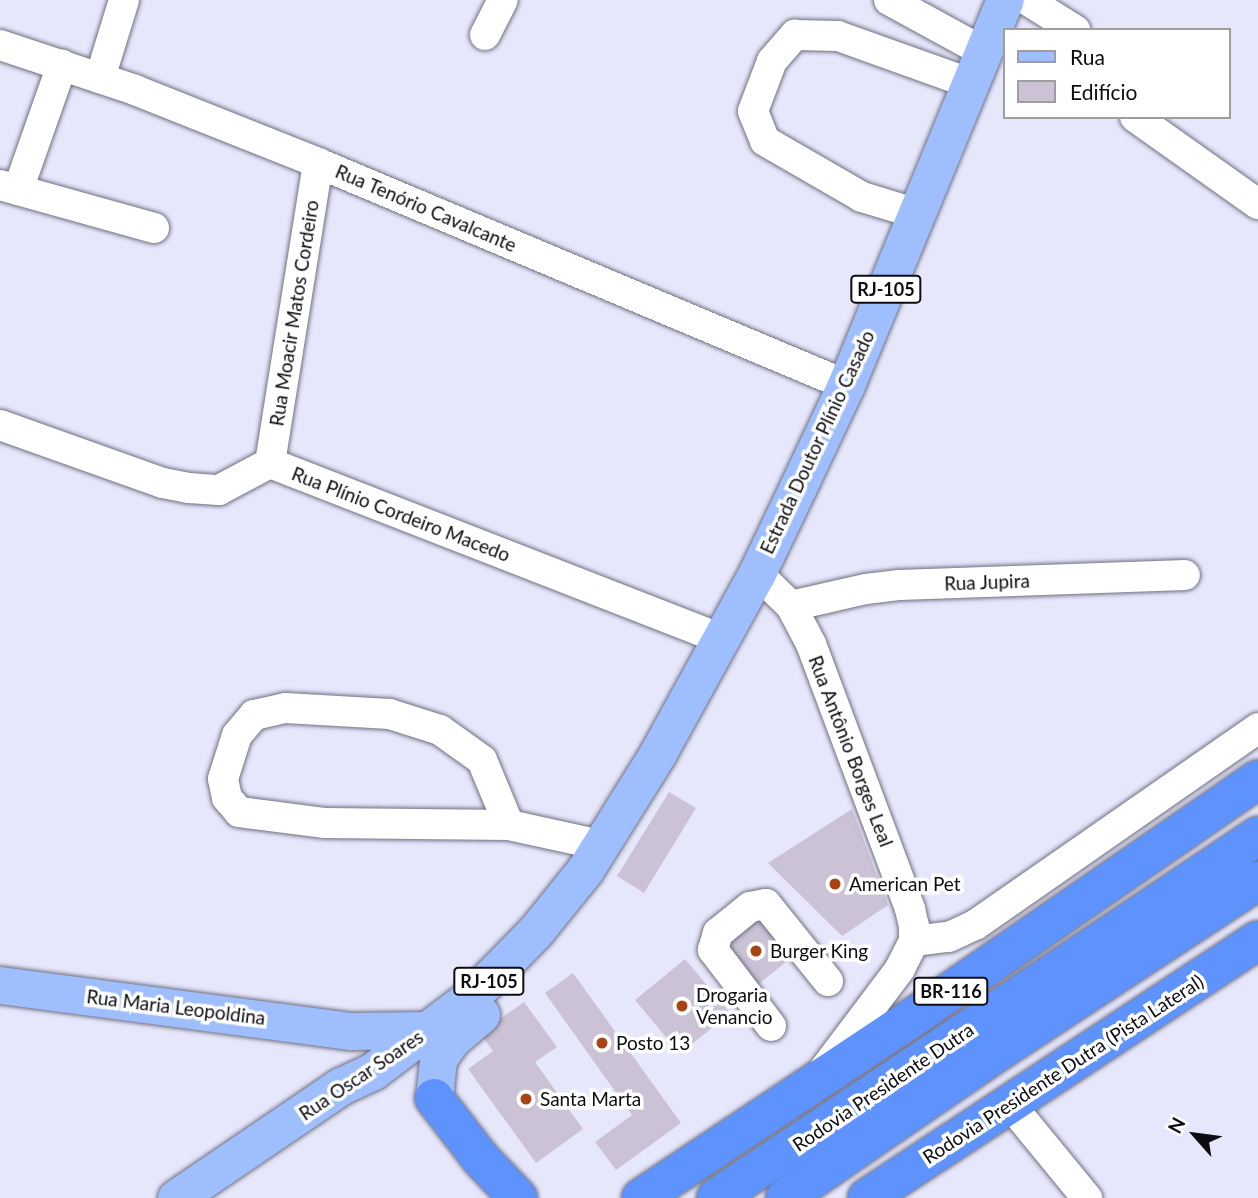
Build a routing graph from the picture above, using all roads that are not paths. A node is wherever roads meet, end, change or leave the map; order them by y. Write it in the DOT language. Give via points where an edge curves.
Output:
graph roads {
  1 [pos="124,0"];
  2 [pos="503,0"];
  3 [pos="889,0"];
  4 [pos="1005,0"];
  5 [pos="1027,0"];
  6 [pos="1072,28"];
  7 [pos="485,35"];
  8 [pos="0,45"];
  9 [pos="62,65"];
  10 [pos="978,68"];
  11 [pos="100,78"];
  12 [pos="1138,119"];
  13 [pos="318,163"];
  14 [pos="9,188"];
  15 [pos="1258,204"];
  16 [pos="918,214"];
  17 [pos="154,228"];
  18 [pos="846,385"];
  19 [pos="0,425"];
  20 [pos="270,463"];
  21 [pos="757,573"];
  22 [pos="1185,575"];
  23 [pos="791,606"];
  24 [pos="720,639"];
  25 [pos="1258,728"];
  26 [pos="1258,779"];
  27 [pos="509,825"];
  28 [pos="1258,836"];
  29 [pos="592,858"];
  30 [pos="1258,881"];
  31 [pos="1258,940"];
  32 [pos="914,941"];
  33 [pos="828,981"];
  34 [pos="0,985"];
  35 [pos="771,1026"];
  36 [pos="428,1030"];
  37 [pos="351,1031"];
  38 [pos="373,1071"];
  39 [pos="816,1082"];
  40 [pos="434,1098"];
  41 [pos="1010,1104"];
  42 [pos="512,1195"];
  43 [pos="176,1198"];
  44 [pos="641,1198"];
  45 [pos="716,1198"];
  46 [pos="785,1198"];
  47 [pos="867,1198"];
  48 [pos="1087,1198"];
  1 -- 11 [label="street"];
  2 -- 7 [label="street"];
  3 -- 10 [label="street"];
  4 -- 10 [label="main road, Estrada Doutor Plínio Casado / RJ-105"];
  5 -- 6 [label="street"];
  8 -- 9 [label="street, Rua Tenório Cavalcante"];
  9 -- 11 [label="street, Rua Tenório Cavalcante"];
  9 -- 14 [label="street"];
  10 -- 16 [label="main road, Estrada Doutor Plínio Casado / RJ-105"];
  10 -- 16 [label="street" via="838,36 795,35 772,61 753,111 765,141 862,197"];
  11 -- 13 [label="street, Rua Tenório Cavalcante"];
  12 -- 15 [label="street"];
  13 -- 18 [label="street, Rua Tenório Cavalcante"];
  13 -- 20 [label="street, Rua Moacir Matos Cordeiro"];
  14 -- 17 [label="street"];
  16 -- 18 [label="main road, Estrada Doutor Plínio Casado / RJ-105"];
  18 -- 21 [label="main road, Estrada Doutor Plínio Casado / RJ-105"];
  19 -- 20 [label="street, Rua Plínio Cordeiro Macedo" via="189,488 219,490"];
  20 -- 24 [label="street, Rua Plínio Cordeiro Macedo"];
  21 -- 23 [label="street, Rua Antônio Borges Leal"];
  21 -- 24 [label="main road, Rua Oscar Soares / RJ-105"];
  22 -- 23 [label="street, Rua Jupira" via="900,585"];
  23 -- 32 [label="street, Rua Antônio Borges Leal" via="811,644 906,898"];
  24 -- 29 [label="main road, Rua Oscar Soares / RJ-105" via="658,753"];
  25 -- 32 [label="street" via="975,925 949,937"];
  26 -- 39 [label="highway, BR-116"];
  27 -- 27 [label="street" via="325,823 239,813 227,798 223,779 237,734 254,715 285,708 390,714 440,730 482,760"];
  27 -- 29 [label="street"];
  28 -- 45 [label="highway, Rodovia Presidente Dutra / BR-116"];
  29 -- 36 [label="main road, Rua Oscar Soares / RJ-105" via="548,917 491,979"];
  29 -- 40 [label="main road, Rua Oscar Soares / RJ-105" via="568,913 536,962 444,1049 438,1059"];
  30 -- 46 [label="highway, Rodovia Presidente Dutra" via="1004,1047"];
  31 -- 41 [label="highway, Rodovia Presidente Dutra (Pista Lateral)"];
  32 -- 39 [label="street" via="900,969"];
  33 -- 35 [label="street" via="766,904 750,907 718,933 713,950"];
  34 -- 37 [label="main road, Rua Maria Leopoldina"];
  36 -- 37 [label="main road, Rua Maria Leopoldina"];
  36 -- 38 [label="main road, Rua Oscar Soares / RJ-105"];
  37 -- 38 [label="main road" via="367,1049"];
  38 -- 40 [label="main road" via="402,1076"];
  38 -- 43 [label="main road, Rua Oscar Soares / RJ-105" via="341,1086"];
  39 -- 44 [label="highway, BR-116"];
  40 -- 42 [label="highway"];
  41 -- 47 [label="highway, Rodovia Presidente Dutra (Pista Lateral)"];
  41 -- 48 [label="street"];
}
